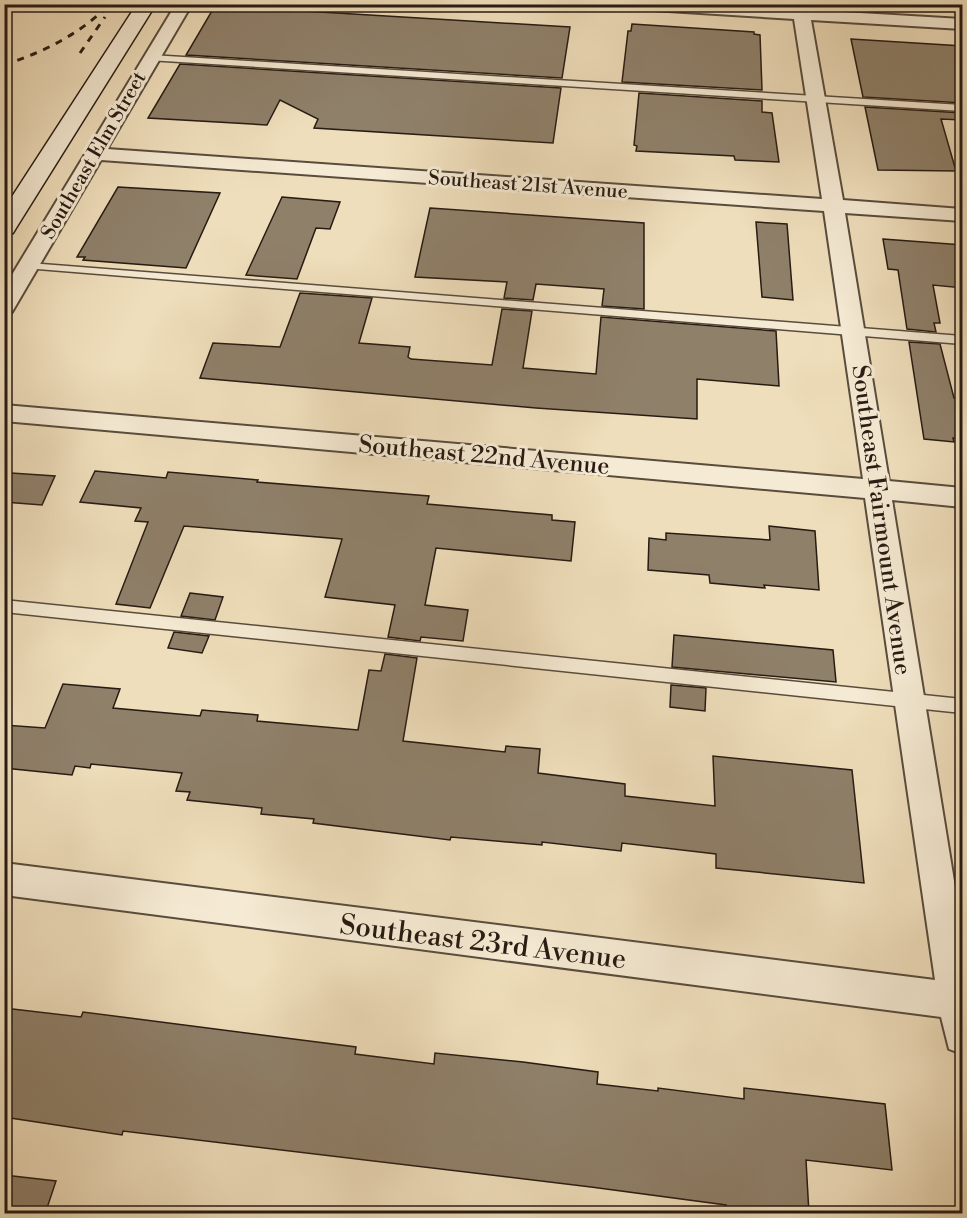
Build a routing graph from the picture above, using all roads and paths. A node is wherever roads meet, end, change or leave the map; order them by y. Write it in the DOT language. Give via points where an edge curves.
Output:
graph roads {
  1 [pos="147,4"];
  2 [pos="184,4"];
  3 [pos="636,4"];
  4 [pos="801,9"];
  5 [pos="963,24"];
  6 [pos="151,58"];
  7 [pos="816,99"];
  8 [pos="963,108"];
  9 [pos="94,154"];
  10 [pos="831,205"];
  11 [pos="963,215"];
  12 [pos="4,228"];
  13 [pos="29,266"];
  14 [pos="4,307"];
  15 [pos="854,331"];
  16 [pos="963,340"];
  17 [pos="4,413"];
  18 [pos="878,489"];
  19 [pos="963,497"];
  20 [pos="4,606"];
  21 [pos="908,700"];
  22 [pos="963,706"];
  23 [pos="4,879"];
  24 [pos="959,1001"];
  25 [pos="963,1036"];
  1 -- 12 [label="street, Southeast Elm Street"];
  2 -- 6 [label="street, Southeast Elm Street"];
  3 -- 4 [label="street"];
  4 -- 5 [label="street"];
  4 -- 7 [label="street, Southeast Fairmount Avenue"];
  6 -- 7 [label="lane"];
  6 -- 9 [label="street, Southeast Elm Street"];
  7 -- 8 [label="lane"];
  7 -- 10 [label="street, Southeast Fairmount Avenue"];
  9 -- 10 [label="street, Southeast 21st Avenue"];
  9 -- 13 [label="street, Southeast Elm Street"];
  10 -- 11 [label="street, Southeast 21st Avenue"];
  10 -- 15 [label="street, Southeast Fairmount Avenue"];
  13 -- 14 [label="street, Southeast Elm Street"];
  13 -- 15 [label="lane"];
  15 -- 16 [label="lane"];
  15 -- 18 [label="street, Southeast Fairmount Avenue"];
  17 -- 18 [label="street, Southeast 22nd Avenue"];
  18 -- 19 [label="street, Southeast 22nd Avenue"];
  18 -- 21 [label="street, Southeast Fairmount Avenue"];
  20 -- 21 [label="lane"];
  21 -- 22 [label="lane"];
  21 -- 24 [label="street, Southeast Fairmount Avenue"];
  23 -- 24 [label="street, Southeast 23rd Avenue"];
  24 -- 25 [label="street, Southeast Fairmount Avenue"];
}
